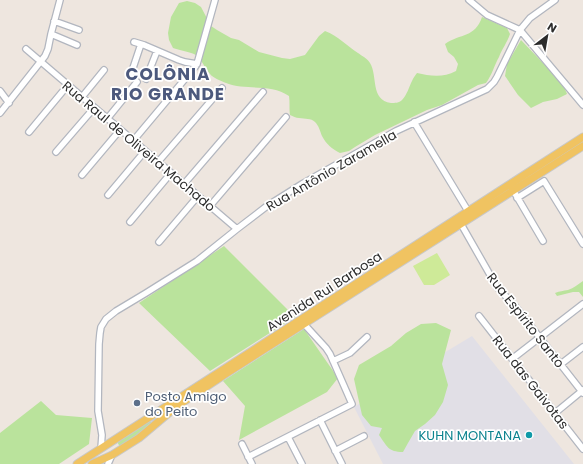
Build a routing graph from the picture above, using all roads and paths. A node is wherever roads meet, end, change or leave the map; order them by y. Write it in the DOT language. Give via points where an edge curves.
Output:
graph roads {
  1 [pos="60,0"];
  2 [pos="216,0"];
  3 [pos="469,0"];
  4 [pos="556,0"];
  5 [pos="54,20"];
  6 [pos="79,30"];
  7 [pos="520,30"];
  8 [pos="51,34"];
  9 [pos="134,42"];
  10 [pos="141,44"];
  11 [pos="77,45"];
  12 [pos="26,49"];
  13 [pos="157,51"];
  14 [pos="41,62"];
  15 [pos="197,64"];
  16 [pos="104,70"];
  17 [pos="131,74"];
  18 [pos="146,79"];
  19 [pos="137,82"];
  20 [pos="68,85"];
  21 [pos="222,88"];
  22 [pos="0,91"];
  23 [pos="262,92"];
  24 [pos="82,97"];
  25 [pos="9,103"];
  26 [pos="583,105"];
  27 [pos="94,108"];
  28 [pos="0,113"];
  29 [pos="286,117"];
  30 [pos="107,119"];
  31 [pos="414,122"];
  32 [pos="120,130"];
  33 [pos="29,132"];
  34 [pos="583,137"];
  35 [pos="133,141"];
  36 [pos="583,146"];
  37 [pos="145,151"];
  38 [pos="56,152"];
  39 [pos="158,162"];
  40 [pos="171,173"];
  41 [pos="82,175"];
  42 [pos="184,184"];
  43 [pos="512,190"];
  44 [pos="108,195"];
  45 [pos="198,196"];
  46 [pos="517,198"];
  47 [pos="210,206"];
  48 [pos="468,211"];
  49 [pos="130,222"];
  50 [pos="461,224"];
  51 [pos="237,229"];
  52 [pos="543,241"];
  53 [pos="159,242"];
  54 [pos="583,244"];
  55 [pos="583,304"];
  56 [pos="479,316"];
  57 [pos="304,324"];
  58 [pos="367,337"];
  59 [pos="540,338"];
  60 [pos="583,347"];
  61 [pos="512,359"];
  62 [pos="333,361"];
  63 [pos="561,364"];
  64 [pos="583,391"];
  65 [pos="555,413"];
  66 [pos="320,420"];
  67 [pos="102,435"];
  68 [pos="364,436"];
  69 [pos="288,437"];
  70 [pos="109,442"];
  71 [pos="242,444"];
  72 [pos="101,448"];
  73 [pos="583,449"];
  74 [pos="335,451"];
  75 [pos="112,455"];
  76 [pos="248,457"];
  77 [pos="106,462"];
  78 [pos="77,464"];
  79 [pos="92,464"];
  80 [pos="252,464"];
  81 [pos="302,464"];
  82 [pos="342,464"];
  1 -- 5 [label="street"];
  2 -- 15 [label="street"];
  3 -- 7 [label="street" via="488,15"];
  4 -- 7 [label="street, Rua Antônio Zaramella" via="530,18"];
  5 -- 6 [label="street"];
  5 -- 8 [label="street"];
  7 -- 26 [label="street"];
  7 -- 31 [label="street, Rua Antônio Zaramella" via="497,77 487,90"];
  8 -- 11 [label="street"];
  8 -- 14 [label="street" via="47,52"];
  9 -- 10 [label="street"];
  10 -- 13 [label="street"];
  10 -- 17 [label="street"];
  12 -- 14 [label="street, Rua Raul de Oliveira Machado"];
  13 -- 15 [label="street"];
  13 -- 18 [label="street"];
  14 -- 20 [label="street, Rua Raul de Oliveira Machado"];
  14 -- 25 [label="street"];
  15 -- 35 [label="street"];
  16 -- 24 [label="street"];
  19 -- 30 [label="street"];
  20 -- 24 [label="street, Rua Raul de Oliveira Machado"];
  20 -- 33 [label="street"];
  21 -- 39 [label="street"];
  22 -- 25 [label="street"];
  23 -- 42 [label="street"];
  24 -- 27 [label="street, Rua Raul de Oliveira Machado"];
  25 -- 28 [label="street"];
  27 -- 30 [label="street, Rua Raul de Oliveira Machado"];
  27 -- 38 [label="street"];
  29 -- 47 [label="street"];
  30 -- 32 [label="street, Rua Raul de Oliveira Machado"];
  31 -- 48 [label="street"];
  31 -- 51 [label="street, Rua Antônio Zaramella" via="302,184"];
  32 -- 35 [label="street, Rua Raul de Oliveira Machado"];
  32 -- 41 [label="street"];
  34 -- 48 [label="main road, Avenida Rui Barbosa"];
  35 -- 37 [label="street, Rua Raul de Oliveira Machado"];
  36 -- 43 [label="main road, Avenida Rui Barbosa"];
  37 -- 39 [label="street, Rua Raul de Oliveira Machado"];
  37 -- 44 [label="street"];
  39 -- 40 [label="street, Rua Raul de Oliveira Machado"];
  40 -- 42 [label="street, Rua Raul de Oliveira Machado"];
  40 -- 49 [label="street"];
  42 -- 45 [label="street, Rua Raul de Oliveira Machado"];
  43 -- 46 [label="street"];
  43 -- 50 [label="main road, Avenida Rui Barbosa"];
  45 -- 47 [label="street, Rua Raul de Oliveira Machado"];
  45 -- 53 [label="street"];
  46 -- 52 [label="street"];
  46 -- 54 [label="street" via="544,181"];
  47 -- 51 [label="street, Rua Raul de Oliveira Machado"];
  48 -- 70 [label="main road, Avenida Rui Barbosa"];
  50 -- 57 [label="main road, Avenida Rui Barbosa"];
  50 -- 59 [label="street, Rua Espírito Santo" via="494,283"];
  51 -- 67 [label="street, Rua Antônio Zaramella" via="196,261 106,319 99,338 98,411"];
  55 -- 59 [label="street"];
  56 -- 61 [label="street, Rua das Gaivotas"];
  57 -- 62 [label="street" via="326,348"];
  57 -- 75 [label="main road, Avenida Rui Barbosa" via="177,406 139,438"];
  58 -- 62 [label="street" via="350,353"];
  59 -- 61 [label="street"];
  59 -- 63 [label="street, Rua Espírito Santo"];
  60 -- 63 [label="street"];
  61 -- 65 [label="street, Rua das Gaivotas"];
  62 -- 66 [label="street" via="352,404"];
  63 -- 64 [label="street, Rua Espírito Santo"];
  64 -- 65 [label="street"];
  65 -- 73 [label="street, Rua das Gaivotas"];
  66 -- 69 [label="street"];
  66 -- 74 [label="street"];
  67 -- 70 [label="street"];
  67 -- 72 [label="street, Rua Antônio Zaramella"];
  68 -- 74 [label="street"];
  69 -- 76 [label="street"];
  69 -- 81 [label="street"];
  70 -- 72 [label="main road, Avenida Rui Barbosa"];
  70 -- 75 [label="main road"];
  71 -- 76 [label="street"];
  72 -- 77 [label="main road" via="101,455"];
  72 -- 78 [label="main road, Avenida Rui Barbosa"];
  74 -- 82 [label="street"];
  75 -- 77 [label="main road, Avenida Rui Barbosa"];
  76 -- 80 [label="street"];
  77 -- 79 [label="main road, Avenida Rui Barbosa"];
}
